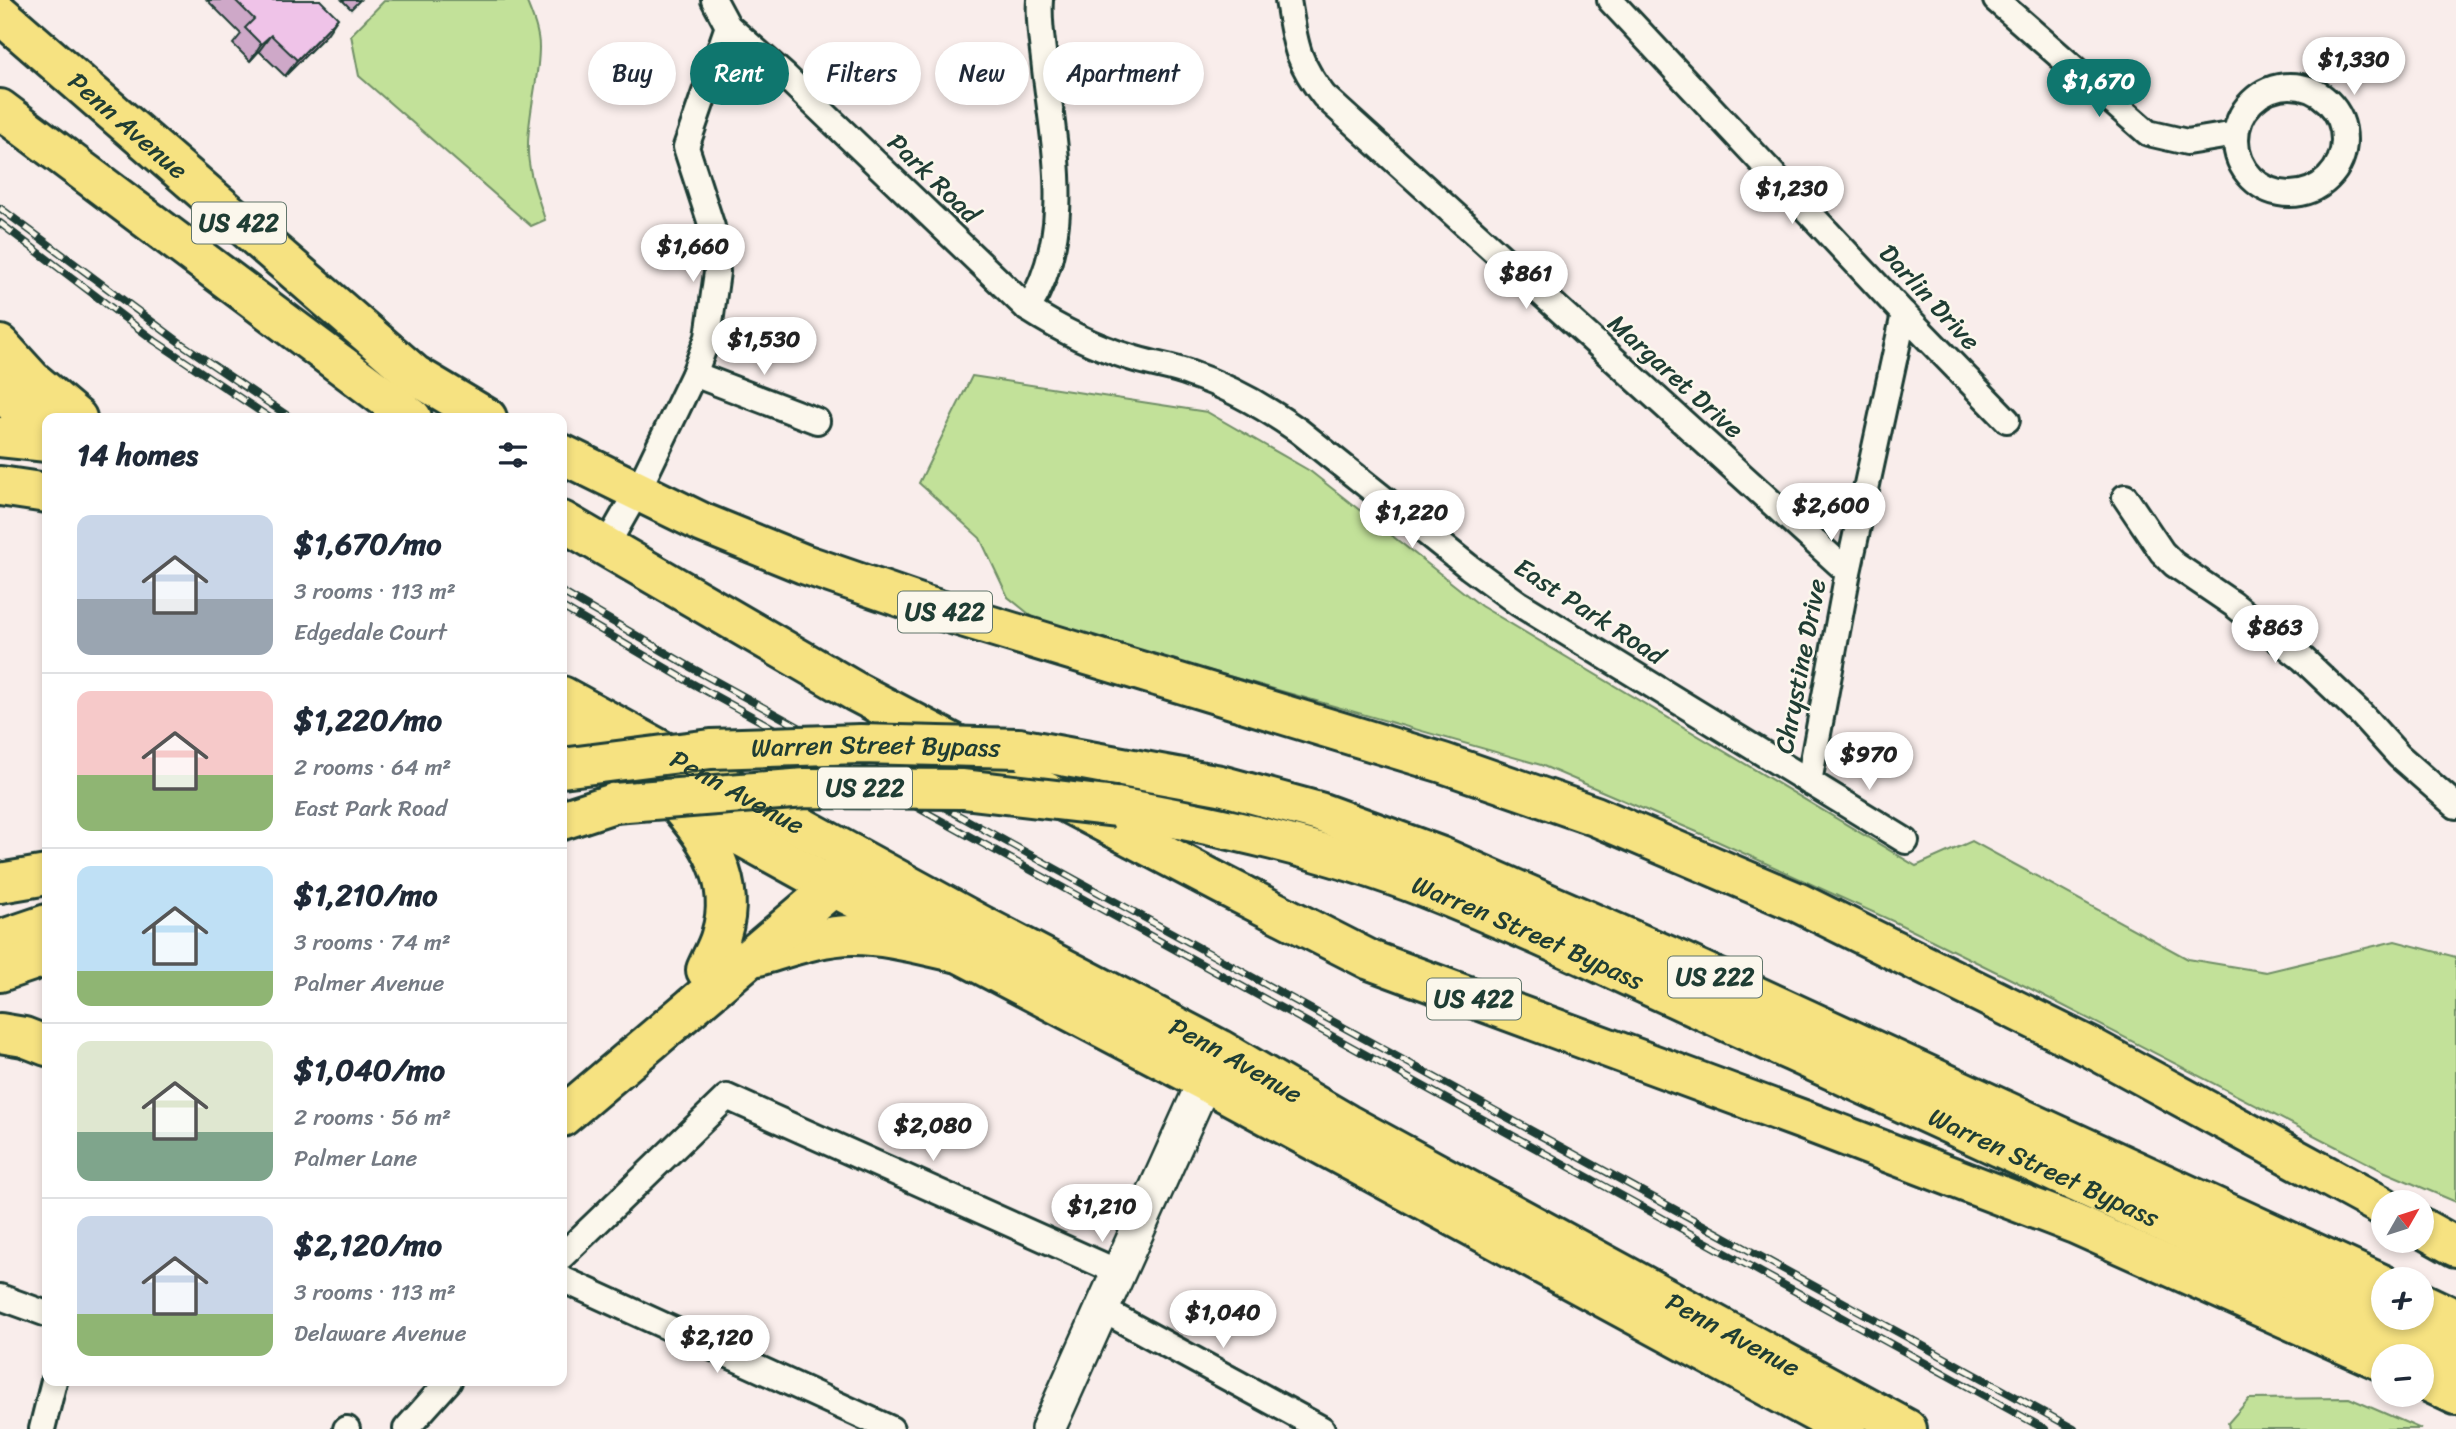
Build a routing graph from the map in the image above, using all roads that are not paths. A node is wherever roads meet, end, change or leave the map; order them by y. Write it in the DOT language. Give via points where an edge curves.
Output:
graph roads {
  1 [pos="714,0"];
  2 [pos="1040,0"];
  3 [pos="1288,0"];
  4 [pos="1610,0"];
  5 [pos="1996,0"];
  6 [pos="0,14"];
  7 [pos="728,26"];
  8 [pos="0,80"];
  9 [pos="0,109"];
  10 [pos="2236,134"];
  11 [pos="158,228"];
  12 [pos="1028,309"];
  13 [pos="1904,314"];
  14 [pos="0,345"];
  15 [pos="694,374"];
  16 [pos="0,390"];
  17 [pos="71,413"];
  18 [pos="405,413"];
  19 [pos="479,413"];
  20 [pos="2007,420"];
  21 [pos="817,421"];
  22 [pos="42,431"];
  23 [pos="0,437"];
  24 [pos="42,441"];
  25 [pos="567,456"];
  26 [pos="0,486"];
  27 [pos="638,490"];
  28 [pos="42,492"];
  29 [pos="2125,497"];
  30 [pos="567,524"];
  31 [pos="605,548"];
  32 [pos="1848,572"];
  33 [pos="567,699"];
  34 [pos="567,740"];
  35 [pos="567,767"];
  36 [pos="1809,782"];
  37 [pos="673,799"];
  38 [pos="614,803"];
  39 [pos="2456,806"];
  40 [pos="567,810"];
  41 [pos="567,818"];
  42 [pos="1906,841"];
  43 [pos="851,853"];
  44 [pos="42,876"];
  45 [pos="824,882"];
  46 [pos="0,883"];
  47 [pos="42,926"];
  48 [pos="0,940"];
  49 [pos="960,953"];
  50 [pos="42,958"];
  51 [pos="746,959"];
  52 [pos="706,970"];
  53 [pos="0,972"];
  54 [pos="0,1033"];
  55 [pos="42,1044"];
  56 [pos="1212,1065"];
  57 [pos="567,1089"];
  58 [pos="567,1113"];
  59 [pos="2371,1200"];
  60 [pos="2434,1235"];
  61 [pos="2456,1247"];
  62 [pos="567,1251"];
  63 [pos="1120,1273"];
  64 [pos="2371,1279"];
  65 [pos="567,1281"];
  66 [pos="0,1297"];
  67 [pos="2434,1309"];
  68 [pos="1103,1310"];
  69 [pos="42,1312"];
  70 [pos="2456,1319"];
  71 [pos="2371,1356"];
  72 [pos="2456,1357"];
  73 [pos="2434,1385"];
  74 [pos="53,1386"];
  75 [pos="445,1386"];
  76 [pos="2456,1395"];
  77 [pos="1856,1421"];
  78 [pos="42,1429"];
  79 [pos="406,1429"];
  80 [pos="891,1429"];
  81 [pos="1048,1429"];
  82 [pos="1322,1429"];
  83 [pos="1907,1429"];
  1 -- 7 [label="street, Park Road"];
  2 -- 12 [label="street" via="1058,227 1040,288"];
  3 -- 32 [label="street, Margaret Drive" via="1297,52 1324,96"];
  4 -- 13 [label="street, Darlin Drive"];
  5 -- 10 [label="street" via="2148,133 2187,142"];
  6 -- 19 [label="main road, Penn Avenue / US 422" via="415,375"];
  7 -- 12 [label="street, Park Road"];
  7 -- 15 [label="street" via="686,147 712,228 717,272 708,337"];
  8 -- 11 [label="main road"];
  9 -- 11 [label="main road, US 422"];
  10 -- 10 [label="street" via="2245,170 2258,184 2280,193 2313,189 2328,178 2344,141 2338,116 2322,96 2288,86 2274,88 2249,104"];
  11 -- 18 [label="main road, US 422"];
  12 -- 36 [label="street, East Park Road" via="1100,346 1190,373 1273,412 1518,603"];
  13 -- 20 [label="street, Darlin Drive"];
  13 -- 32 [label="street, Chrystine Drive"];
  14 -- 17 [label="main road"];
  15 -- 21 [label="street"];
  15 -- 27 [label="street"];
  16 -- 22 [label="main road"];
  23 -- 24 [label="main road"];
  25 -- 27 [label="main road, US 422"];
  26 -- 28 [label="main road"];
  27 -- 31 [label="street"];
  27 -- 59 [label="main road, US 422" via="703,523 828,573 1443,763 1595,816 1799,903 2068,1036"];
  29 -- 39 [label="street" via="2174,564 2303,659"];
  30 -- 31 [label="main road, US 422"];
  31 -- 71 [label="main road, US 422" via="856,692 1370,960 2076,1224"];
  32 -- 36 [label="street, Chrystine Drive"];
  33 -- 43 [label="main road, Penn Avenue"];
  34 -- 37 [label="main road, Penn Avenue"];
  35 -- 64 [label="main road, Warren Street Bypass / US 222, bridge" via="711,749 860,744 1018,748 1220,785 1319,812 1439,856 1682,962"];
  36 -- 42 [label="street, East Park Road"];
  37 -- 45 [label="main road, Penn Avenue"];
  37 -- 52 [label="main road" via="709,844 726,887 721,936"];
  38 -- 40 [label="main road, US 222"];
  38 -- 41 [label="main road"];
  38 -- 72 [label="main road, Warren Street Bypass / US 222, bridge" via="819,788 963,789 1116,807 1287,843 1424,887 1541,937"];
  43 -- 45 [label="main road"];
  43 -- 56 [label="main road, Penn Avenue" via="990,930"];
  44 -- 46 [label="main road"];
  45 -- 49 [label="main road, Penn Avenue"];
  45 -- 51 [label="main road"];
  45 -- 52 [label="main road"];
  47 -- 48 [label="main road"];
  49 -- 51 [label="main road" via="856,935"];
  49 -- 56 [label="main road, Penn Avenue"];
  50 -- 53 [label="main road"];
  51 -- 58 [label="main road"];
  52 -- 57 [label="main road"];
  54 -- 55 [label="main road"];
  56 -- 63 [label="street"];
  56 -- 77 [label="main road, Penn Avenue" via="1347,1124"];
  60 -- 61 [label="main road"];
  62 -- 63 [label="street" via="727,1097"];
  63 -- 68 [label="street"];
  65 -- 80 [label="street"];
  66 -- 69 [label="street"];
  67 -- 70 [label="main road"];
  68 -- 81 [label="street"];
  68 -- 82 [label="street"];
  73 -- 76 [label="main road"];
  74 -- 78 [label="street"];
  75 -- 79 [label="street"];
  77 -- 83 [label="main road, Penn Avenue"];
}
